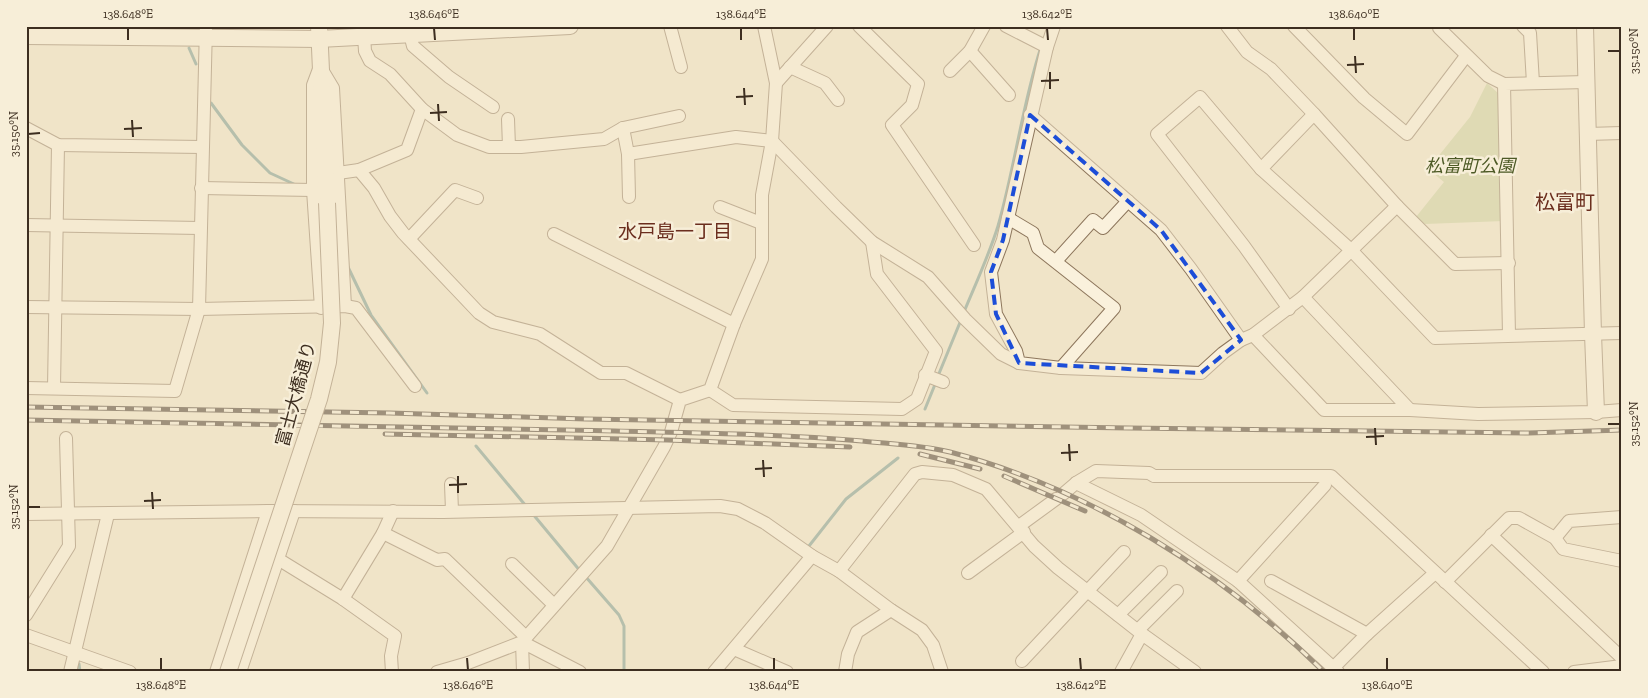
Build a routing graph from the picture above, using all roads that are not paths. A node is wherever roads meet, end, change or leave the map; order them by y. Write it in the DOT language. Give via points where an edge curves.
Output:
graph roads {
  1 [pos="570,26"];
  2 [pos="670,26"];
  3 [pos="764,26"];
  4 [pos="827,26"];
  5 [pos="859,26"];
  6 [pos="984,26"];
  7 [pos="1006,26"];
  8 [pos="1054,26"];
  9 [pos="1227,26"];
  10 [pos="1294,26"];
  11 [pos="1523,26"];
  12 [pos="1586,26"];
  13 [pos="1439,28"];
  14 [pos="206,32"];
  15 [pos="319,33"];
  16 [pos="410,34"];
  17 [pos="26,36"];
  18 [pos="364,36"];
  19 [pos="1041,45"];
  20 [pos="970,51"];
  21 [pos="1466,56"];
  22 [pos="320,66"];
  23 [pos="681,67"];
  24 [pos="790,67"];
  25 [pos="950,71"];
  26 [pos="1586,82"];
  27 [pos="776,83"];
  28 [pos="1504,84"];
  29 [pos="1533,84"];
  30 [pos="1009,95"];
  31 [pos="838,100"];
  32 [pos="493,107"];
  33 [pos="422,109"];
  34 [pos="1314,114"];
  35 [pos="1030,115"];
  36 [pos="679,116"];
  37 [pos="508,120"];
  38 [pos="26,128"];
  39 [pos="623,128"];
  40 [pos="1622,133"];
  41 [pos="1587,134"];
  42 [pos="772,140"];
  43 [pos="58,145"];
  44 [pos="202,147"];
  45 [pos="509,147"];
  46 [pos="628,154"];
  47 [pos="1261,169"];
  48 [pos="359,170"];
  49 [pos="338,173"];
  50 [pos="201,188"];
  51 [pos="313,190"];
  52 [pos="629,197"];
  53 [pos="477,198"];
  54 [pos="1128,201"];
  55 [pos="1397,206"];
  56 [pos="720,207"];
  57 [pos="1008,218"];
  58 [pos="761,223"];
  59 [pos="26,225"];
  60 [pos="56,226"];
  61 [pos="200,228"];
  62 [pos="554,234"];
  63 [pos="410,239"];
  64 [pos="872,242"];
  65 [pos="974,246"];
  66 [pos="1351,250"];
  67 [pos="1056,261"];
  68 [pos="1509,263"];
  69 [pos="1303,297"];
  70 [pos="26,306"];
  71 [pos="345,306"];
  72 [pos="55,308"];
  73 [pos="321,308"];
  74 [pos="198,309"];
  75 [pos="1289,309"];
  76 [pos="734,324"];
  77 [pos="1622,333"];
  78 [pos="1592,334"];
  79 [pos="1253,335"];
  80 [pos="1509,335"];
  81 [pos="1241,340"];
  82 [pos="1019,364"];
  83 [pos="1061,368"];
  84 [pos="415,386"];
  85 [pos="26,388"];
  86 [pos="54,388"];
  87 [pos="710,390"];
  88 [pos="680,400"];
  89 [pos="1410,410"];
  90 [pos="1622,410"];
  91 [pos="1596,412"];
  92 [pos="66,438"];
  93 [pos="1076,483"];
  94 [pos="451,484"];
  95 [pos="1325,485"];
  96 [pos="630,508"];
  97 [pos="268,511"];
  98 [pos="294,511"];
  99 [pos="393,511"];
  100 [pos="452,511"];
  101 [pos="26,514"];
  102 [pos="69,514"];
  103 [pos="108,514"];
  104 [pos="1622,518"];
  105 [pos="1021,529"];
  106 [pos="383,533"];
  107 [pos="1492,535"];
  108 [pos="1555,538"];
  109 [pos="807,552"];
  110 [pos="1124,552"];
  111 [pos="278,559"];
  112 [pos="1622,561"];
  113 [pos="512,564"];
  114 [pos="839,572"];
  115 [pos="1161,572"];
  116 [pos="968,574"];
  117 [pos="1440,578"];
  118 [pos="1238,581"];
  119 [pos="1271,581"];
  120 [pos="1088,591"];
  121 [pos="1177,592"];
  122 [pos="343,599"];
  123 [pos="554,605"];
  124 [pos="891,610"];
  125 [pos="1118,614"];
  126 [pos="26,615"];
  127 [pos="1140,632"];
  128 [pos="1368,634"];
  129 [pos="26,635"];
  130 [pos="524,640"];
  131 [pos="734,649"];
  132 [pos="75,653"];
  133 [pos="1622,658"];
  134 [pos="1022,661"];
  135 [pos="1622,666"];
  136 [pos="1336,669"];
  137 [pos="70,672"];
  138 [pos="130,672"];
  139 [pos="216,672"];
  140 [pos="228,672"];
  141 [pos="240,672"];
  142 [pos="392,672"];
  143 [pos="436,672"];
  144 [pos="523,672"];
  145 [pos="580,672"];
  146 [pos="714,672"];
  147 [pos="787,672"];
  148 [pos="845,672"];
  149 [pos="942,672"];
  150 [pos="1121,672"];
  151 [pos="1195,672"];
  152 [pos="1543,672"];
  153 [pos="1574,672"];
  1 -- 16 [label="street"];
  2 -- 23 [label="street"];
  3 -- 27 [label="street"];
  4 -- 24 [label="street"];
  5 -- 65 [label="street" via="918,84 912,105 892,125"];
  6 -- 20 [label="street"];
  7 -- 19 [label="street"];
  8 -- 19 [label="street"];
  9 -- 34 [label="street" via="1248,52 1271,69"];
  10 -- 21 [label="street" via="1364,98 1407,134"];
  11 -- 29 [label="street" via="1530,33"];
  12 -- 26 [label="street"];
  13 -- 21 [label="street"];
  14 -- 15 [label="street"];
  14 -- 17 [label="street"];
  14 -- 44 [label="street"];
  15 -- 18 [label="street"];
  15 -- 22 [label="street, 富士大橋通り"];
  16 -- 18 [label="street"];
  16 -- 32 [label="street" via="413,46"];
  18 -- 33 [label="street" via="365,51 370,61 390,74"];
  19 -- 35 [label="street"];
  20 -- 25 [label="street"];
  20 -- 30 [label="street"];
  21 -- 28 [label="street" via="1488,76"];
  22 -- 49 [label="street" via="332,88"];
  22 -- 51 [label="street" via="313,85"];
  22 -- 140 [label="street, 富士大橋通り, bridge" via="331,343 319,399"];
  24 -- 27 [label="street"];
  24 -- 31 [label="street" via="825,83"];
  26 -- 29 [label="street"];
  26 -- 41 [label="street"];
  27 -- 42 [label="street"];
  28 -- 29 [label="street"];
  28 -- 68 [label="street"];
  33 -- 45 [label="street" via="457,135 489,147"];
  33 -- 48 [label="street" via="407,150"];
  34 -- 47 [label="street"];
  34 -- 55 [label="street"];
  35 -- 54 [label="street"];
  35 -- 57 [label="street"];
  36 -- 39 [label="street"];
  37 -- 45 [label="street"];
  38 -- 43 [label="street"];
  39 -- 45 [label="street" via="604,139"];
  39 -- 46 [label="street"];
  40 -- 41 [label="street"];
  41 -- 78 [label="street"];
  42 -- 46 [label="street" via="736,137"];
  42 -- 58 [label="street" via="762,195"];
  42 -- 64 [label="street"];
  43 -- 44 [label="street"];
  43 -- 60 [label="street"];
  44 -- 50 [label="street"];
  46 -- 52 [label="street"];
  47 -- 66 [label="street"];
  47 -- 75 [label="street" via="1200,97 1157,134"];
  48 -- 49 [label="street"];
  48 -- 63 [label="street"];
  49 -- 71 [label="street"];
  50 -- 51 [label="street"];
  50 -- 61 [label="street"];
  51 -- 73 [label="street"];
  53 -- 63 [label="street" via="455,190"];
  54 -- 67 [label="street" via="1103,228 1093,220"];
  54 -- 81 [label="street" via="1161,230"];
  55 -- 66 [label="street"];
  55 -- 68 [label="street" via="1455,264"];
  56 -- 58 [label="street"];
  57 -- 67 [label="street" via="1032,233 1038,248"];
  57 -- 82 [label="street" via="991,272 996,314 1016,351"];
  58 -- 76 [label="street" via="762,259"];
  59 -- 60 [label="street"];
  60 -- 61 [label="street"];
  60 -- 72 [label="street"];
  61 -- 74 [label="street"];
  62 -- 76 [label="street"];
  63 -- 88 [label="street" via="479,313 493,322 540,334 602,373 626,373"];
  64 -- 82 [label="street" via="928,277 965,320 1001,354"];
  64 -- 87 [label="street" via="877,274 936,351 935,379 917,399 902,409 733,405"];
  66 -- 69 [label="street"];
  66 -- 80 [label="street" via="1434,338"];
  67 -- 83 [label="street" via="1114,308"];
  68 -- 80 [label="street"];
  69 -- 75 [label="street"];
  69 -- 89 [label="street"];
  70 -- 72 [label="street"];
  71 -- 73 [label="street"];
  71 -- 84 [label="street" via="356,308"];
  72 -- 74 [label="street"];
  72 -- 86 [label="street"];
  73 -- 74 [label="street"];
  74 -- 86 [label="street" via="175,390"];
  75 -- 79 [label="street"];
  76 -- 87 [label="street"];
  77 -- 78 [label="street"];
  78 -- 80 [label="street"];
  78 -- 91 [label="street"];
  79 -- 81 [label="street"];
  79 -- 89 [label="street" via="1324,410"];
  81 -- 83 [label="street" via="1201,373"];
  82 -- 83 [label="street"];
  85 -- 86 [label="street"];
  87 -- 88 [label="street"];
  88 -- 96 [label="street" via="671,432"];
  89 -- 91 [label="street" via="1478,414"];
  90 -- 91 [label="street"];
  92 -- 102 [label="street"];
  93 -- 105 [label="street"];
  93 -- 117 [label="street" via="1096,471 1149,473 1154,476 1331,476"];
  93 -- 118 [label="street" via="1141,515"];
  94 -- 100 [label="street"];
  95 -- 118 [label="street"];
  96 -- 100 [label="street"];
  96 -- 109 [label="street" via="720,506 738,509"];
  96 -- 123 [label="street" via="607,546"];
  97 -- 98 [label="street"];
  97 -- 103 [label="street"];
  97 -- 139 [label="street"];
  98 -- 99 [label="street"];
  98 -- 111 [label="street"];
  99 -- 100 [label="street"];
  99 -- 106 [label="street"];
  101 -- 102 [label="street"];
  102 -- 103 [label="street"];
  102 -- 126 [label="street" via="69,546"];
  103 -- 132 [label="street"];
  104 -- 108 [label="street" via="1569,521"];
  105 -- 114 [label="street" via="986,489 953,475 922,472 915,474"];
  105 -- 116 [label="street"];
  105 -- 120 [label="street" via="1034,546"];
  106 -- 122 [label="street"];
  106 -- 130 [label="street" via="437,560 445,559"];
  107 -- 108 [label="street" via="1508,518 1519,518"];
  107 -- 117 [label="street"];
  107 -- 133 [label="street"];
  108 -- 112 [label="street" via="1563,549"];
  109 -- 114 [label="street"];
  109 -- 131 [label="street"];
  110 -- 120 [label="street"];
  111 -- 122 [label="street"];
  111 -- 141 [label="street"];
  113 -- 123 [label="street"];
  114 -- 124 [label="street"];
  115 -- 125 [label="street"];
  117 -- 128 [label="street"];
  117 -- 152 [label="street"];
  118 -- 136 [label="street"];
  119 -- 128 [label="street"];
  120 -- 125 [label="street"];
  120 -- 134 [label="street"];
  121 -- 127 [label="street"];
  122 -- 142 [label="street" via="395,636"];
  123 -- 130 [label="street"];
  124 -- 148 [label="street" via="857,632"];
  124 -- 149 [label="street" via="922,630 933,646"];
  125 -- 127 [label="street"];
  127 -- 150 [label="street"];
  127 -- 151 [label="street"];
  128 -- 136 [label="street"];
  129 -- 132 [label="street"];
  130 -- 143 [label="street"];
  130 -- 144 [label="street"];
  130 -- 145 [label="street"];
  131 -- 146 [label="street"];
  131 -- 147 [label="street"];
  132 -- 137 [label="street"];
  132 -- 138 [label="street"];
  135 -- 153 [label="street"];
}
